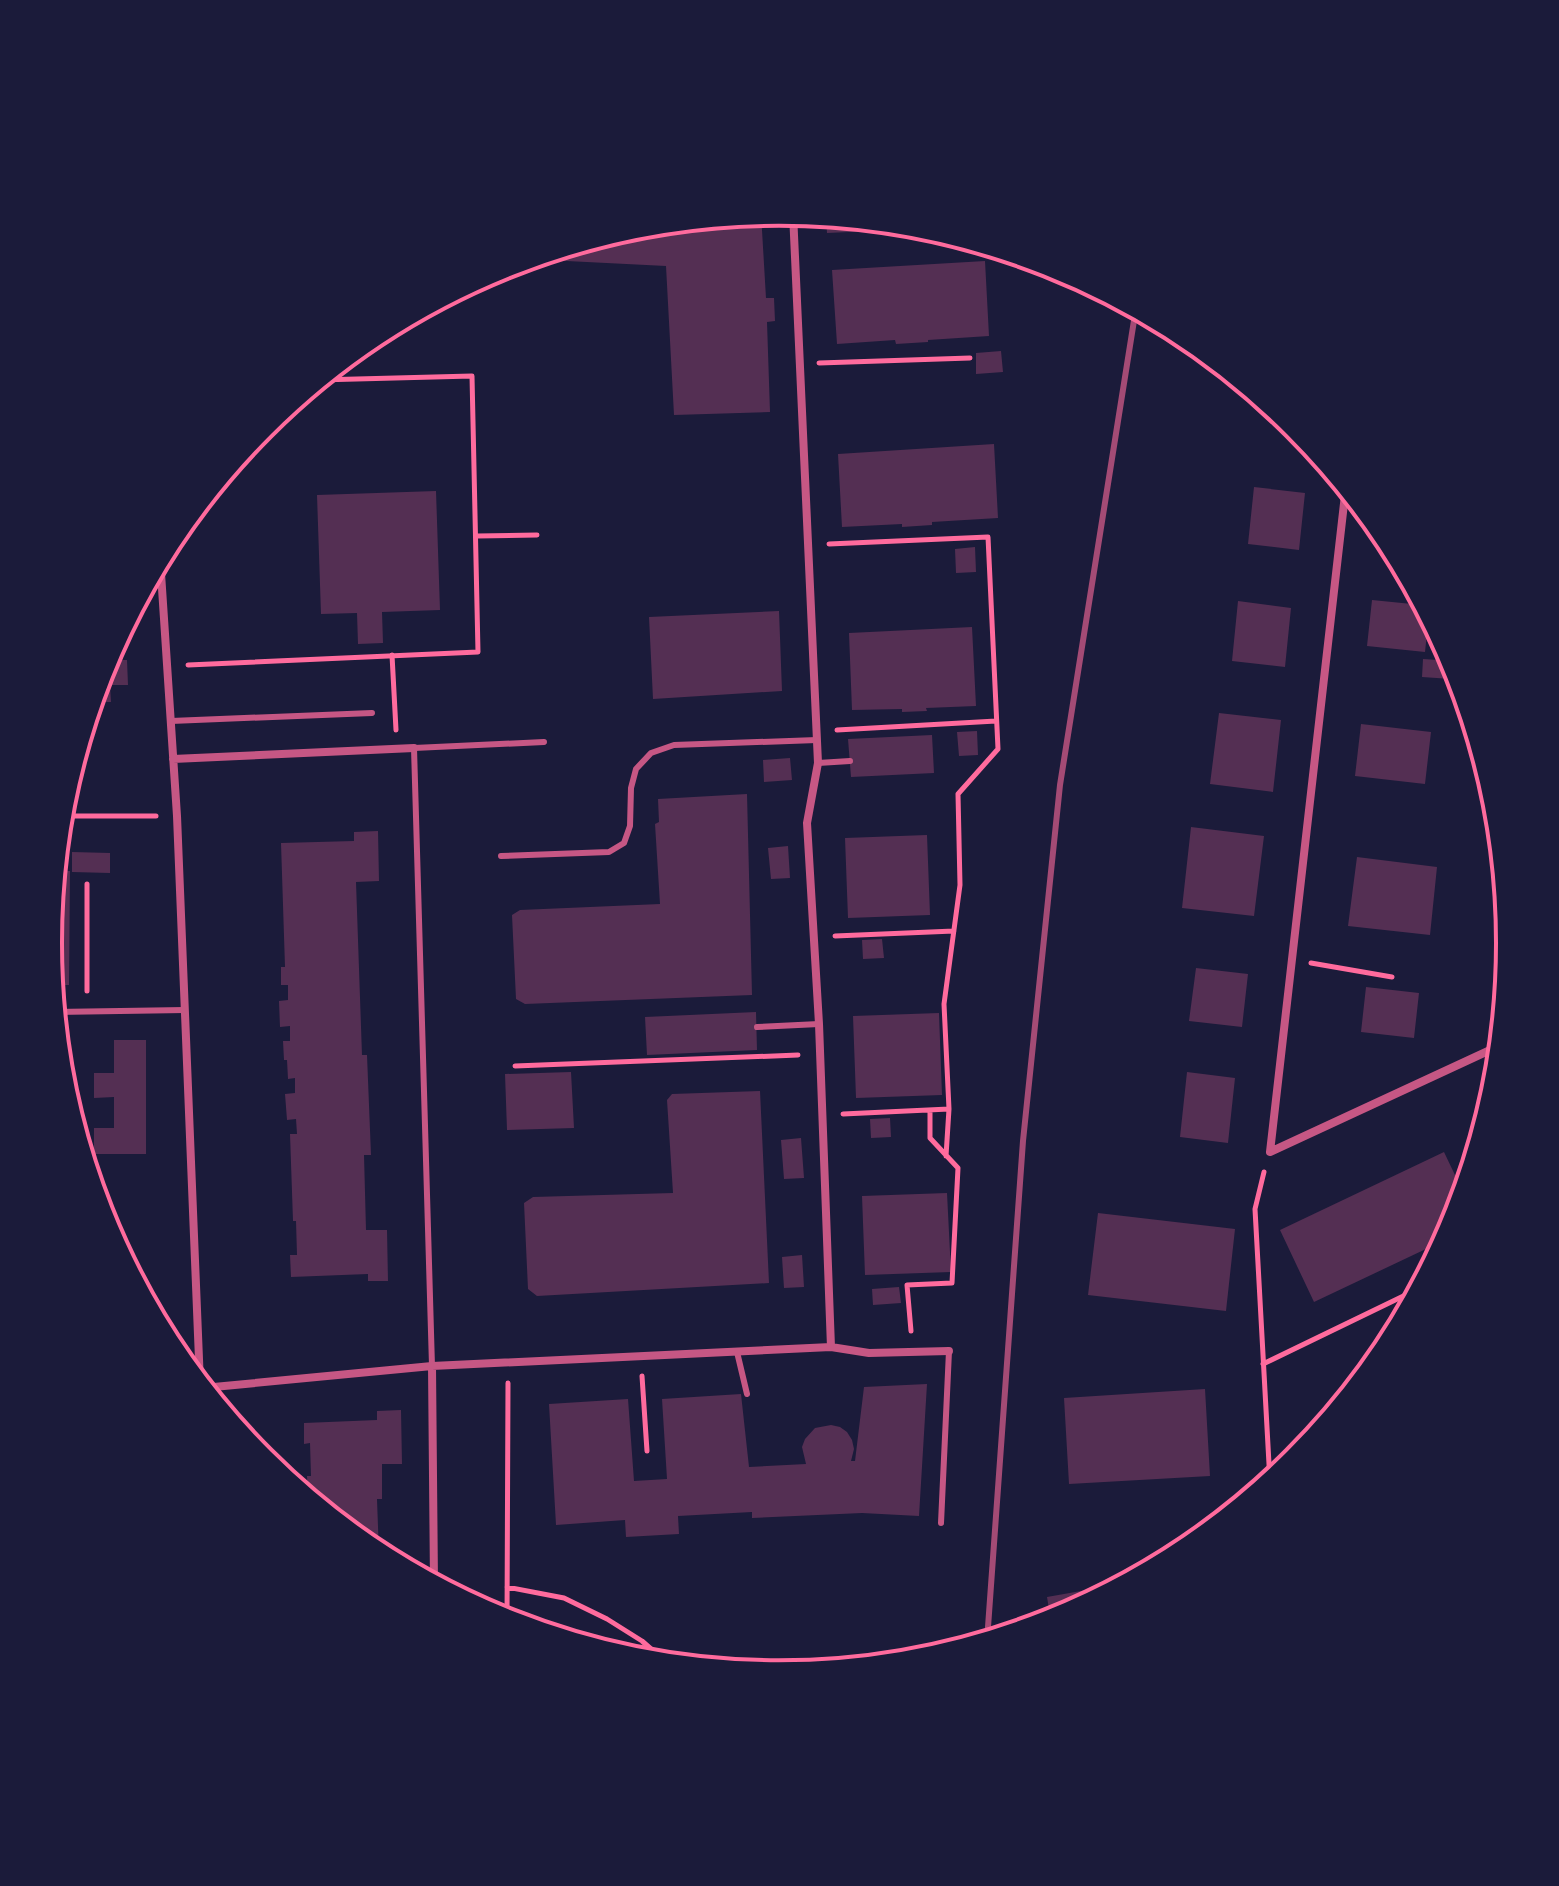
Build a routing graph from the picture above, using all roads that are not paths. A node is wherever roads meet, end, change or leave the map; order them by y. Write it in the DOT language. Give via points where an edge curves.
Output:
graph roads {
  1 [pos="794,226"];
  2 [pos="1344,500"];
  3 [pos="161,579"];
  4 [pos="372,713"];
  5 [pos="171,721"];
  6 [pos="817,736"];
  7 [pos="544,742"];
  8 [pos="414,748"];
  9 [pos="173,759"];
  10 [pos="850,761"];
  11 [pos="818,763"];
  12 [pos="501,856"];
  13 [pos="185,1010"];
  14 [pos="66,1012"];
  15 [pos="819,1024"];
  16 [pos="757,1027"];
  17 [pos="1489,1051"];
  18 [pos="831,1347"];
  19 [pos="949,1351"];
  20 [pos="737,1352"];
  21 [pos="200,1366"];
  22 [pos="432,1366"];
  23 [pos="214,1385"];
  24 [pos="747,1394"];
  25 [pos="941,1523"];
  26 [pos="434,1571"];
  1 -- 6 [label="street"];
  2 -- 17 [label="street" via="1270,1152"];
  3 -- 5 [label="street"];
  4 -- 5 [label="lane"];
  5 -- 9 [label="street"];
  6 -- 11 [label="street"];
  6 -- 12 [label="lane" via="674,745 651,753 636,769 624,843 609,852"];
  7 -- 8 [label="lane"];
  8 -- 9 [label="street"];
  8 -- 22 [label="lane"];
  9 -- 13 [label="street"];
  10 -- 11 [label="lane"];
  11 -- 15 [label="street" via="807,823"];
  13 -- 14 [label="lane"];
  13 -- 21 [label="street"];
  15 -- 16 [label="lane"];
  15 -- 18 [label="street"];
  18 -- 19 [label="street" via="869,1353"];
  18 -- 20 [label="street"];
  19 -- 25 [label="lane"];
  20 -- 22 [label="street"];
  20 -- 24 [label="lane"];
  22 -- 23 [label="street"];
  22 -- 26 [label="street"];
}
